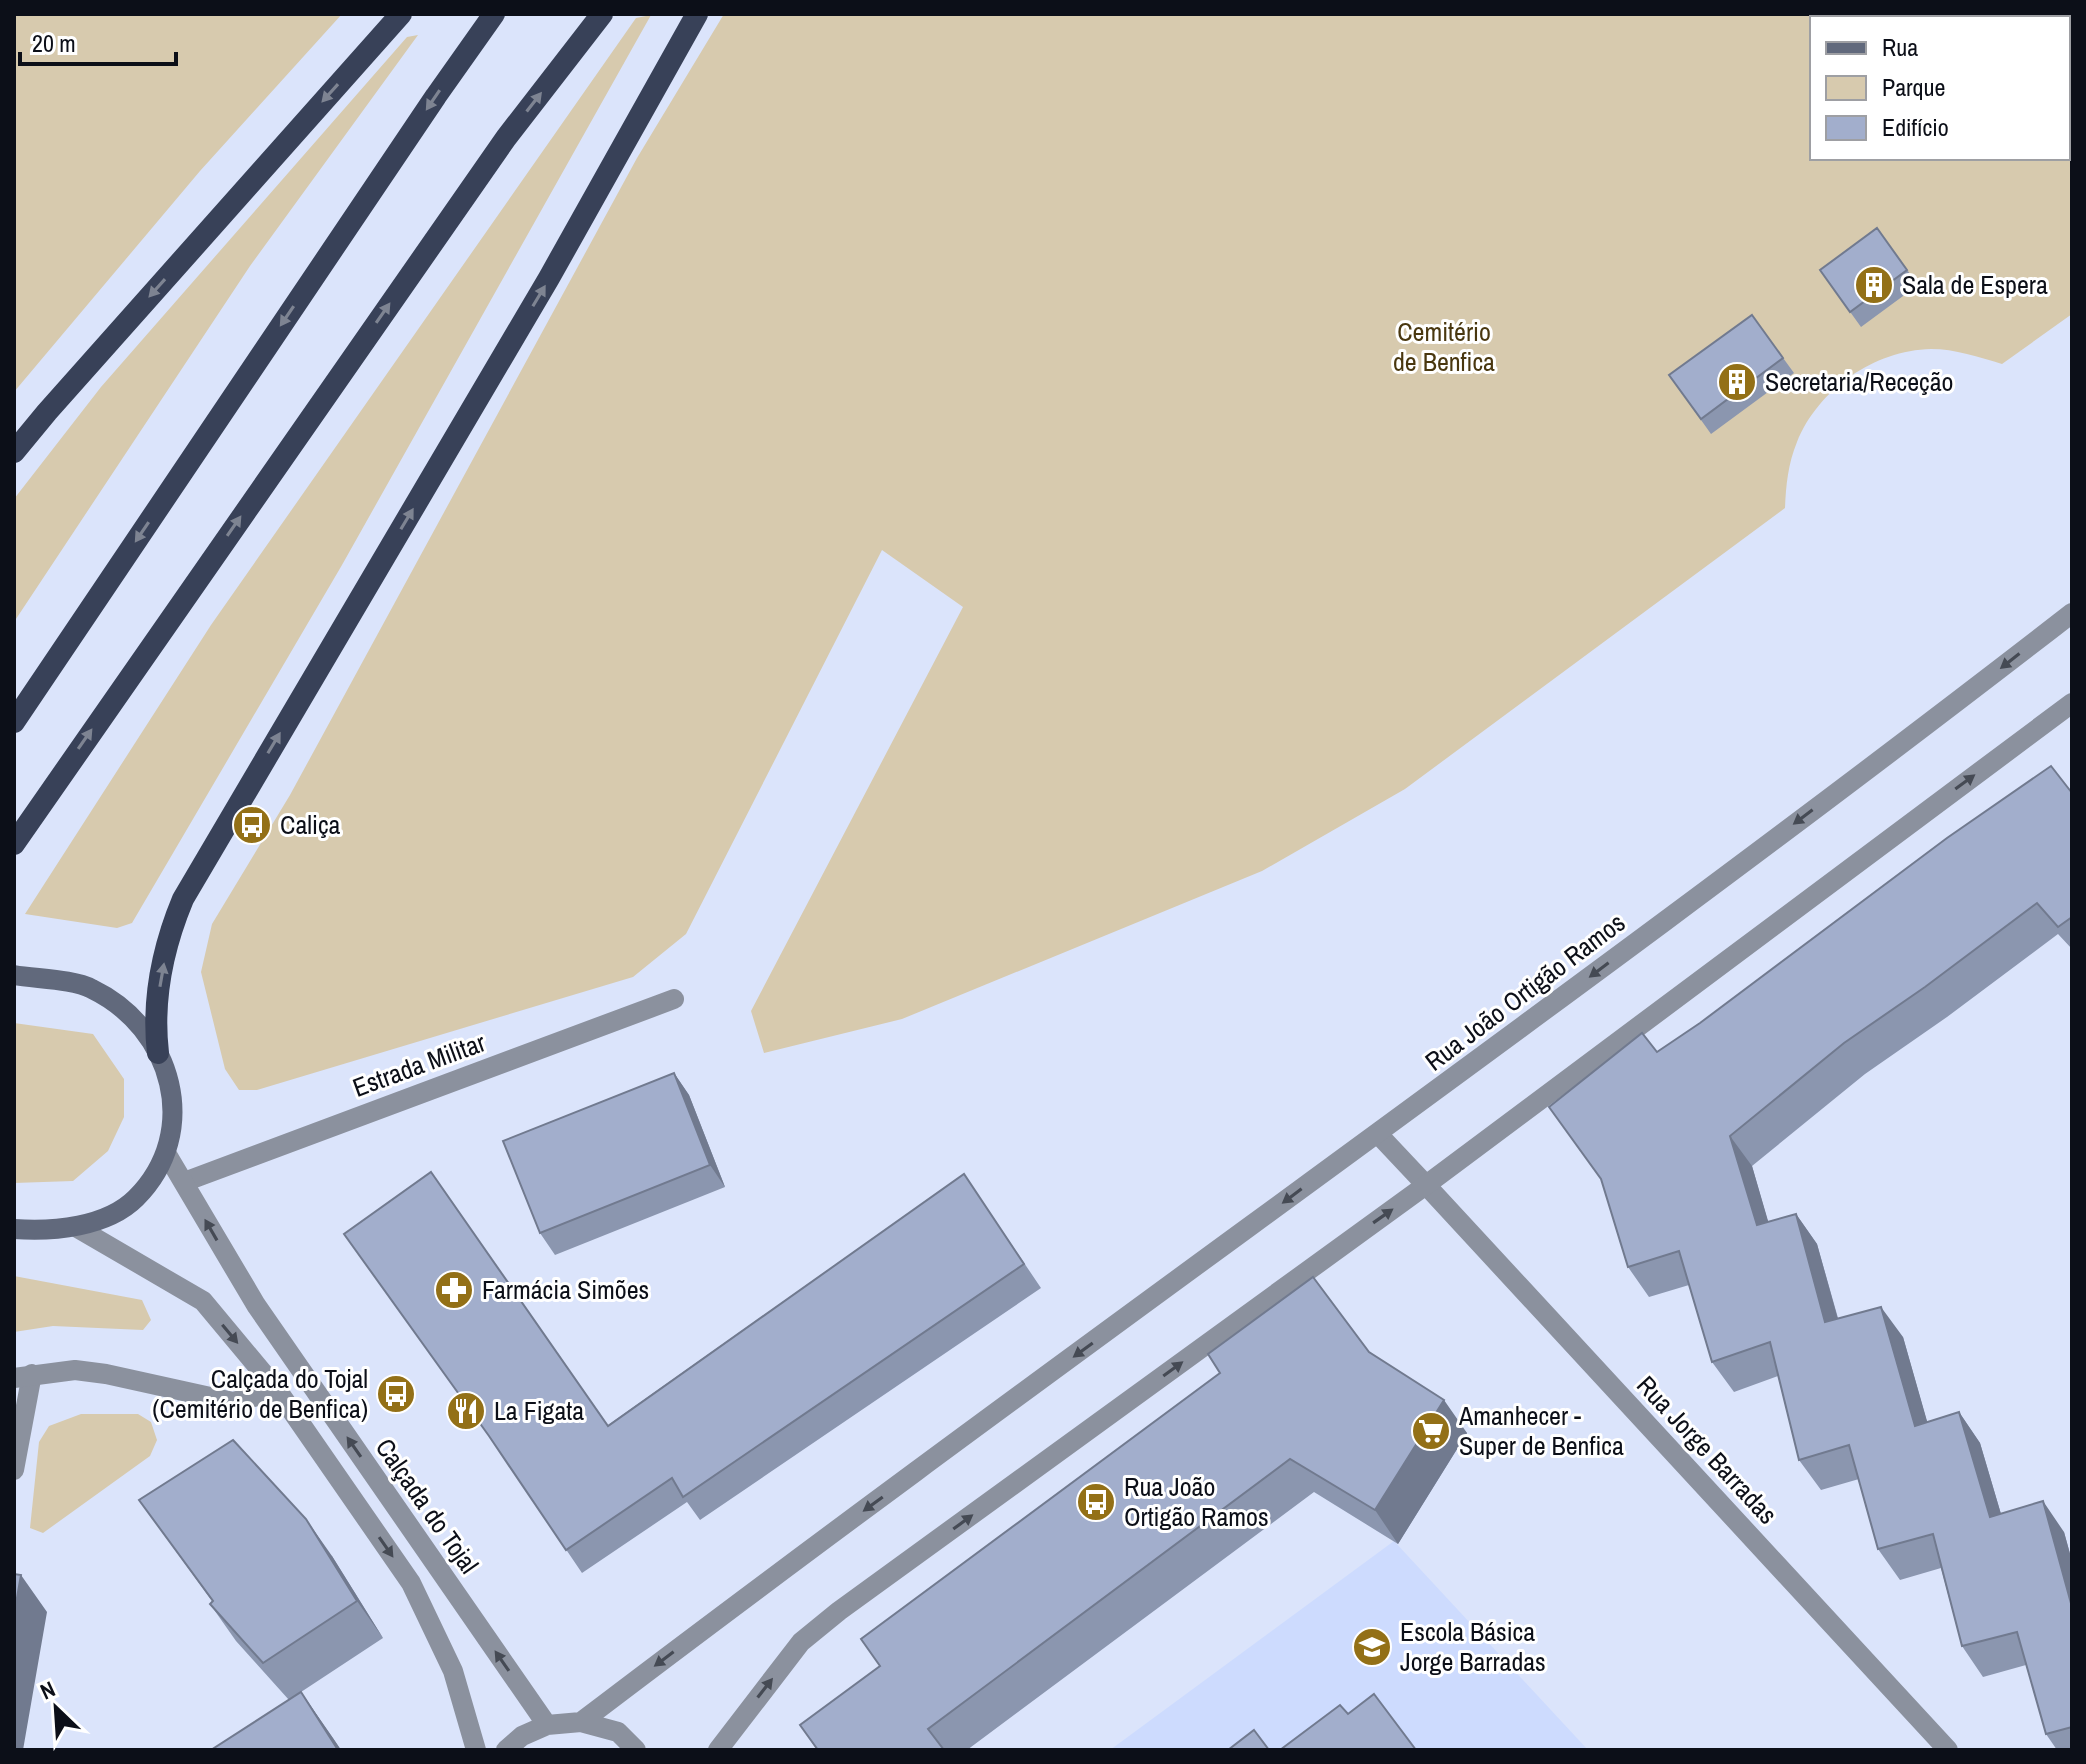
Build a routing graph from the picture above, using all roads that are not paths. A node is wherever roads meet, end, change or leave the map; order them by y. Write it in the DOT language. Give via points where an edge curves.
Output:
graph roads {
  1 [pos="401,14"];
  2 [pos="494,14"];
  3 [pos="602,14"];
  4 [pos="697,14"];
  5 [pos="14,452"];
  6 [pos="2072,613"];
  7 [pos="2072,703"];
  8 [pos="14,722"];
  9 [pos="14,844"];
  10 [pos="14,975"];
  11 [pos="674,999"];
  12 [pos="158,1053"];
  13 [pos="1378,1134"];
  14 [pos="166,1153"];
  15 [pos="184,1182"];
  16 [pos="1426,1185"];
  17 [pos="76,1227"];
  18 [pos="14,1229"];
  19 [pos="23,1376"];
  20 [pos="278,1391"];
  21 [pos="14,1470"];
  22 [pos="581,1722"];
  23 [pos="547,1725"];
  24 [pos="476,1750"];
  25 [pos="506,1750"];
  26 [pos="636,1750"];
  27 [pos="718,1750"];
  28 [pos="1948,1750"];
  1 -- 5 [label="highway, one-way"];
  2 -- 8 [label="highway, one-way"];
  9 -- 3 [label="highway, one-way" via="506,138"];
  12 -- 4 [label="highway, one-way" via="158,998 167,945 183,899 549,278"];
  6 -- 13 [label="street, Rua João Ortigão Ramos, one-way"];
  16 -- 7 [label="street, one-way"];
  10 -- 12 [label="main road" via="89,987 107,996 143,1029"];
  11 -- 15 [label="street, Estrada Militar"];
  12 -- 14 [label="main road" via="173,1101"];
  13 -- 16 [label="street, Rua Jorge Barradas"];
  13 -- 22 [label="street, Rua João Ortigão Ramos, one-way"];
  14 -- 15 [label="street, Calçada do Tojal"];
  14 -- 17 [label="main road" via="135,1199"];
  23 -- 15 [label="street, Calçada do Tojal, one-way" via="256,1305"];
  27 -- 16 [label="street, one-way" via="801,1642"];
  16 -- 28 [label="street, Rua Jorge Barradas"];
  17 -- 18 [label="main road"];
  17 -- 20 [label="street, one-way" via="203,1301"];
  19 -- 20 [label="street" via="75,1370 233,1402"];
  19 -- 21 [label="street"];
  20 -- 24 [label="street, one-way" via="411,1583 453,1671"];
  22 -- 23 [label="street"];
  22 -- 26 [label="street" via="618,1732"];
  23 -- 25 [label="street"];
}
